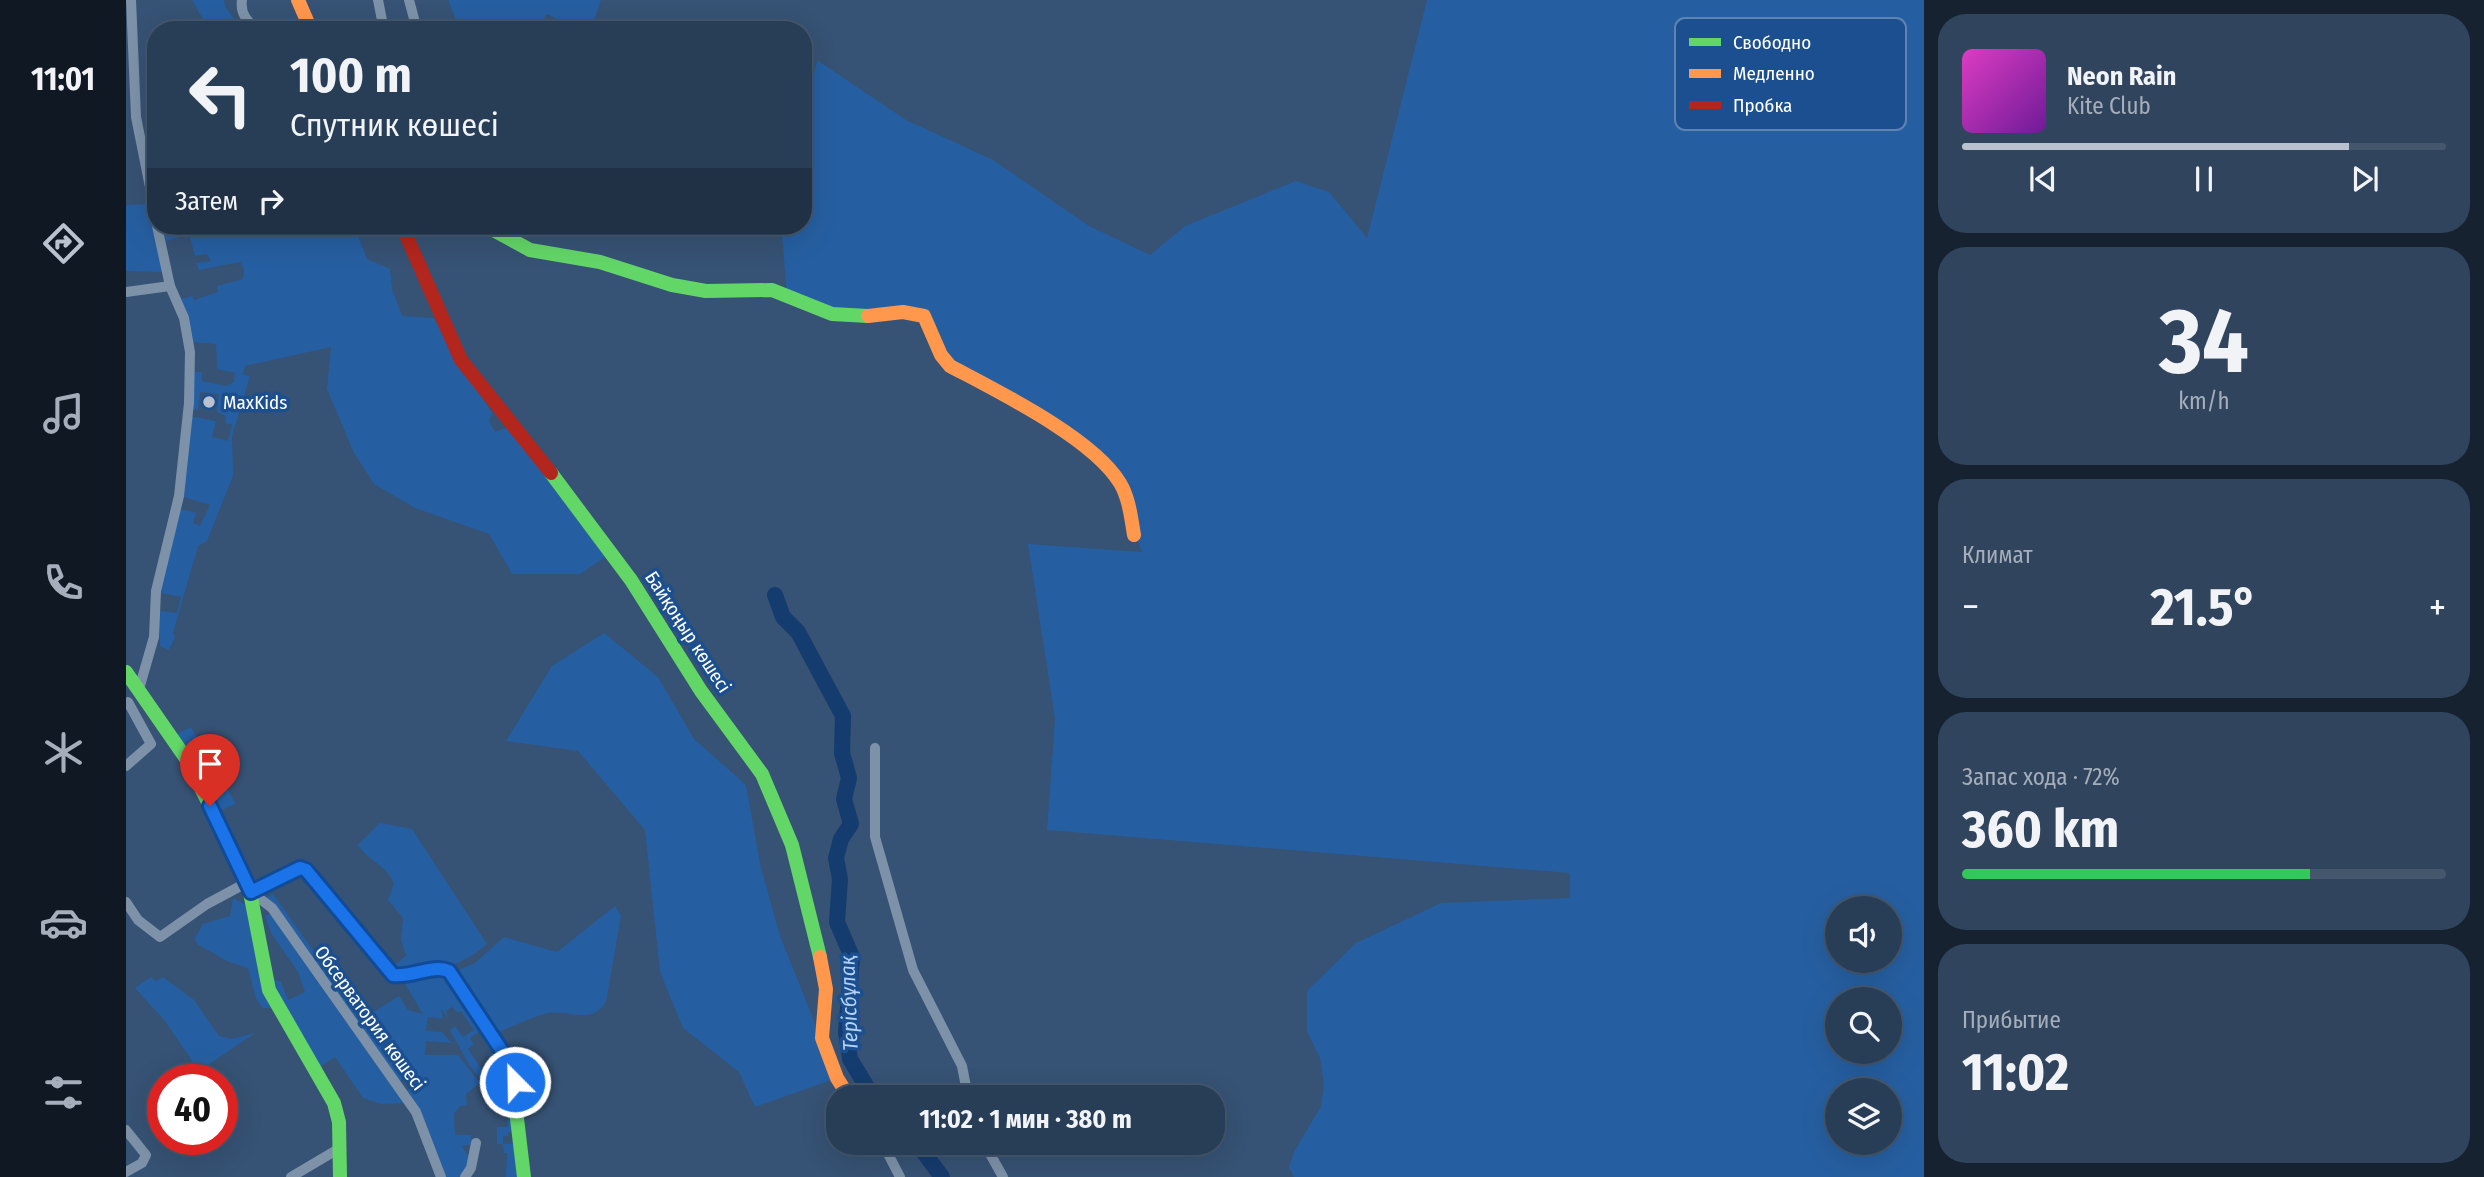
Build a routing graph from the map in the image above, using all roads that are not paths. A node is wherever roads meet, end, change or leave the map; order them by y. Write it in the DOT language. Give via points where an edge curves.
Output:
graph roads {
  1 [pos="131,0"];
  2 [pos="242,0"];
  3 [pos="298,0"];
  4 [pos="378,0"];
  5 [pos="408,0"];
  6 [pos="248,21"];
  7 [pos="307,21"];
  8 [pos="382,21"];
  9 [pos="414,21"];
  10 [pos="147,172"];
  11 [pos="159,235"];
  12 [pos="406,235"];
  13 [pos="498,235"];
  14 [pos="170,286"];
  15 [pos="126,292"];
  16 [pos="1134,535"];
  17 [pos="126,672"];
  18 [pos="141,691"];
  19 [pos="127,703"];
  20 [pos="875,748"];
  21 [pos="126,766"];
  22 [pos="250,887"];
  23 [pos="126,902"];
  24 [pos="841,1085"];
  25 [pos="966,1085"];
  26 [pos="126,1130"];
  27 [pos="476,1143"];
  28 [pos="340,1148"];
  29 [pos="889,1155"];
  30 [pos="991,1155"];
  31 [pos="126,1172"];
  32 [pos="291,1177"];
  33 [pos="341,1177"];
  34 [pos="441,1177"];
  35 [pos="465,1177"];
  36 [pos="524,1177"];
  37 [pos="900,1177"];
  38 [pos="1003,1177"];
  1 -- 10 [label="street" via="136,117"];
  2 -- 6 [label="street"];
  3 -- 7 [label="street"];
  4 -- 8 [label="street"];
  5 -- 9 [label="street"];
  11 -- 14 [label="street"];
  12 -- 24 [label="street, Байқоңыр көшесі" via="461,360 624,569 701,691 762,774 792,845 815,930 825,989 822,1038"];
  13 -- 16 [label="street" via="532,253 588,258 670,285 697,290 775,290 837,316 910,311 924,316 950,366 1076,442 1115,474 1129,504"];
  14 -- 15 [label="street"];
  14 -- 18 [label="street" via="184,318 190,352 189,403 179,496 156,591 154,637"];
  17 -- 18 [label="street"];
  18 -- 19 [label="street"];
  18 -- 22 [label="street" via="187,760"];
  19 -- 21 [label="street" via="151,744"];
  20 -- 25 [label="street" via="875,837 913,970 962,1066"];
  22 -- 23 [label="street" via="207,904 160,937 138,920"];
  22 -- 28 [label="street" via="270,990 334,1103"];
  22 -- 34 [label="street, Обсерватория көшесі" via="272,908 416,1112"];
  22 -- 36 [label="street" via="300,868 306,870 393,975 449,971 511,1068"];
  26 -- 31 [label="street" via="146,1155 142,1163"];
  27 -- 35 [label="street"];
  28 -- 32 [label="street"];
  28 -- 33 [label="street"];
  29 -- 37 [label="street"];
  30 -- 38 [label="street"];
}
